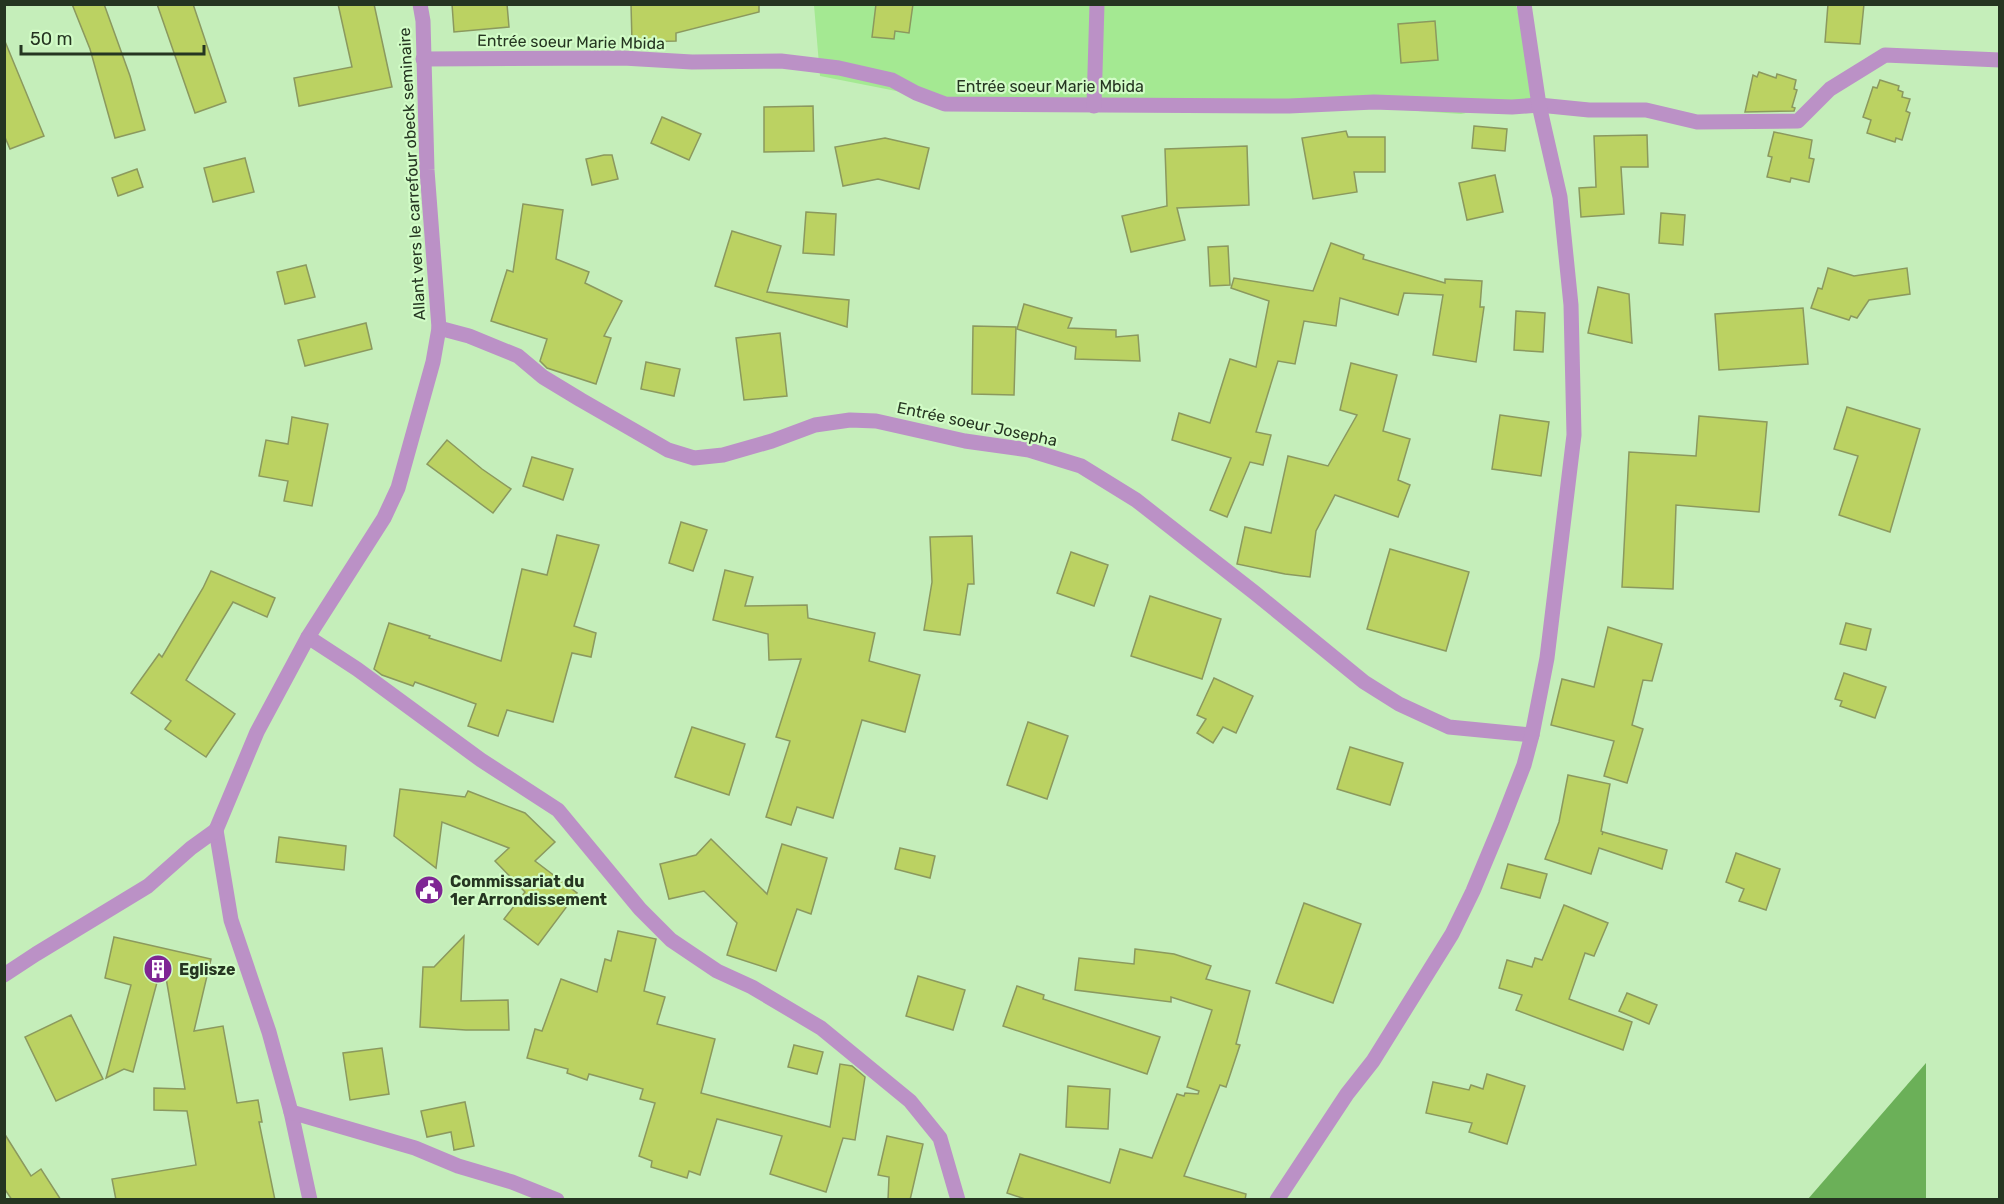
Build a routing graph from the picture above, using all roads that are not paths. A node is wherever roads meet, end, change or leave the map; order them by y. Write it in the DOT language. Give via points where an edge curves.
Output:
graph roads {
  1 [pos="420,4"];
  2 [pos="1097,4"];
  3 [pos="1524,4"];
  4 [pos="423,58"];
  5 [pos="2000,60"];
  6 [pos="1539,105"];
  7 [pos="1094,106"];
  8 [pos="439,328"];
  9 [pos="308,636"];
  10 [pos="1532,735"];
  11 [pos="216,830"];
  12 [pos="4,975"];
  13 [pos="291,1112"];
  14 [pos="310,1200"];
  15 [pos="557,1200"];
  16 [pos="958,1200"];
  17 [pos="1277,1200"];
  1 -- 4 [label="street, Allant vers le carrefour obeck seminaire"];
  2 -- 7 [label="street"];
  3 -- 6 [label="street"];
  4 -- 7 [label="street, Entrée soeur Marie Mbida" via="781,62 839,68 892,80 945,104"];
  4 -- 8 [label="street, Allant vers le carrefour obeck seminaire"];
  5 -- 6 [label="street, Entrée soeur Marie Mbida" via="1885,54 1830,89 1798,121 1697,122 1646,110"];
  6 -- 7 [label="street, Entrée soeur Marie Mbida" via="1374,102"];
  6 -- 10 [label="street" via="1560,197 1571,305 1574,435 1549,646"];
  8 -- 9 [label="street, Allant vers le carrefour obeck seminaire" via="398,489 384,518"];
  8 -- 10 [label="street, Entrée soeur Josepha" via="518,356 543,377 590,405 668,450 694,458 723,455 815,425 850,420 1029,450 1081,466 1136,500 1364,682 1399,704 1449,727"];
  9 -- 11 [label="street, Allant vers le carrefour obeck seminaire" via="257,732"];
  9 -- 16 [label="street" via="558,810 640,909 671,940 717,971 820,1028 910,1101 940,1138"];
  10 -- 17 [label="street" via="1501,824 1452,934 1373,1061"];
  11 -- 12 [label="street" via="148,886"];
  11 -- 13 [label="street" via="231,920"];
  13 -- 14 [label="street"];
  13 -- 15 [label="street" via="415,1148"];
}
